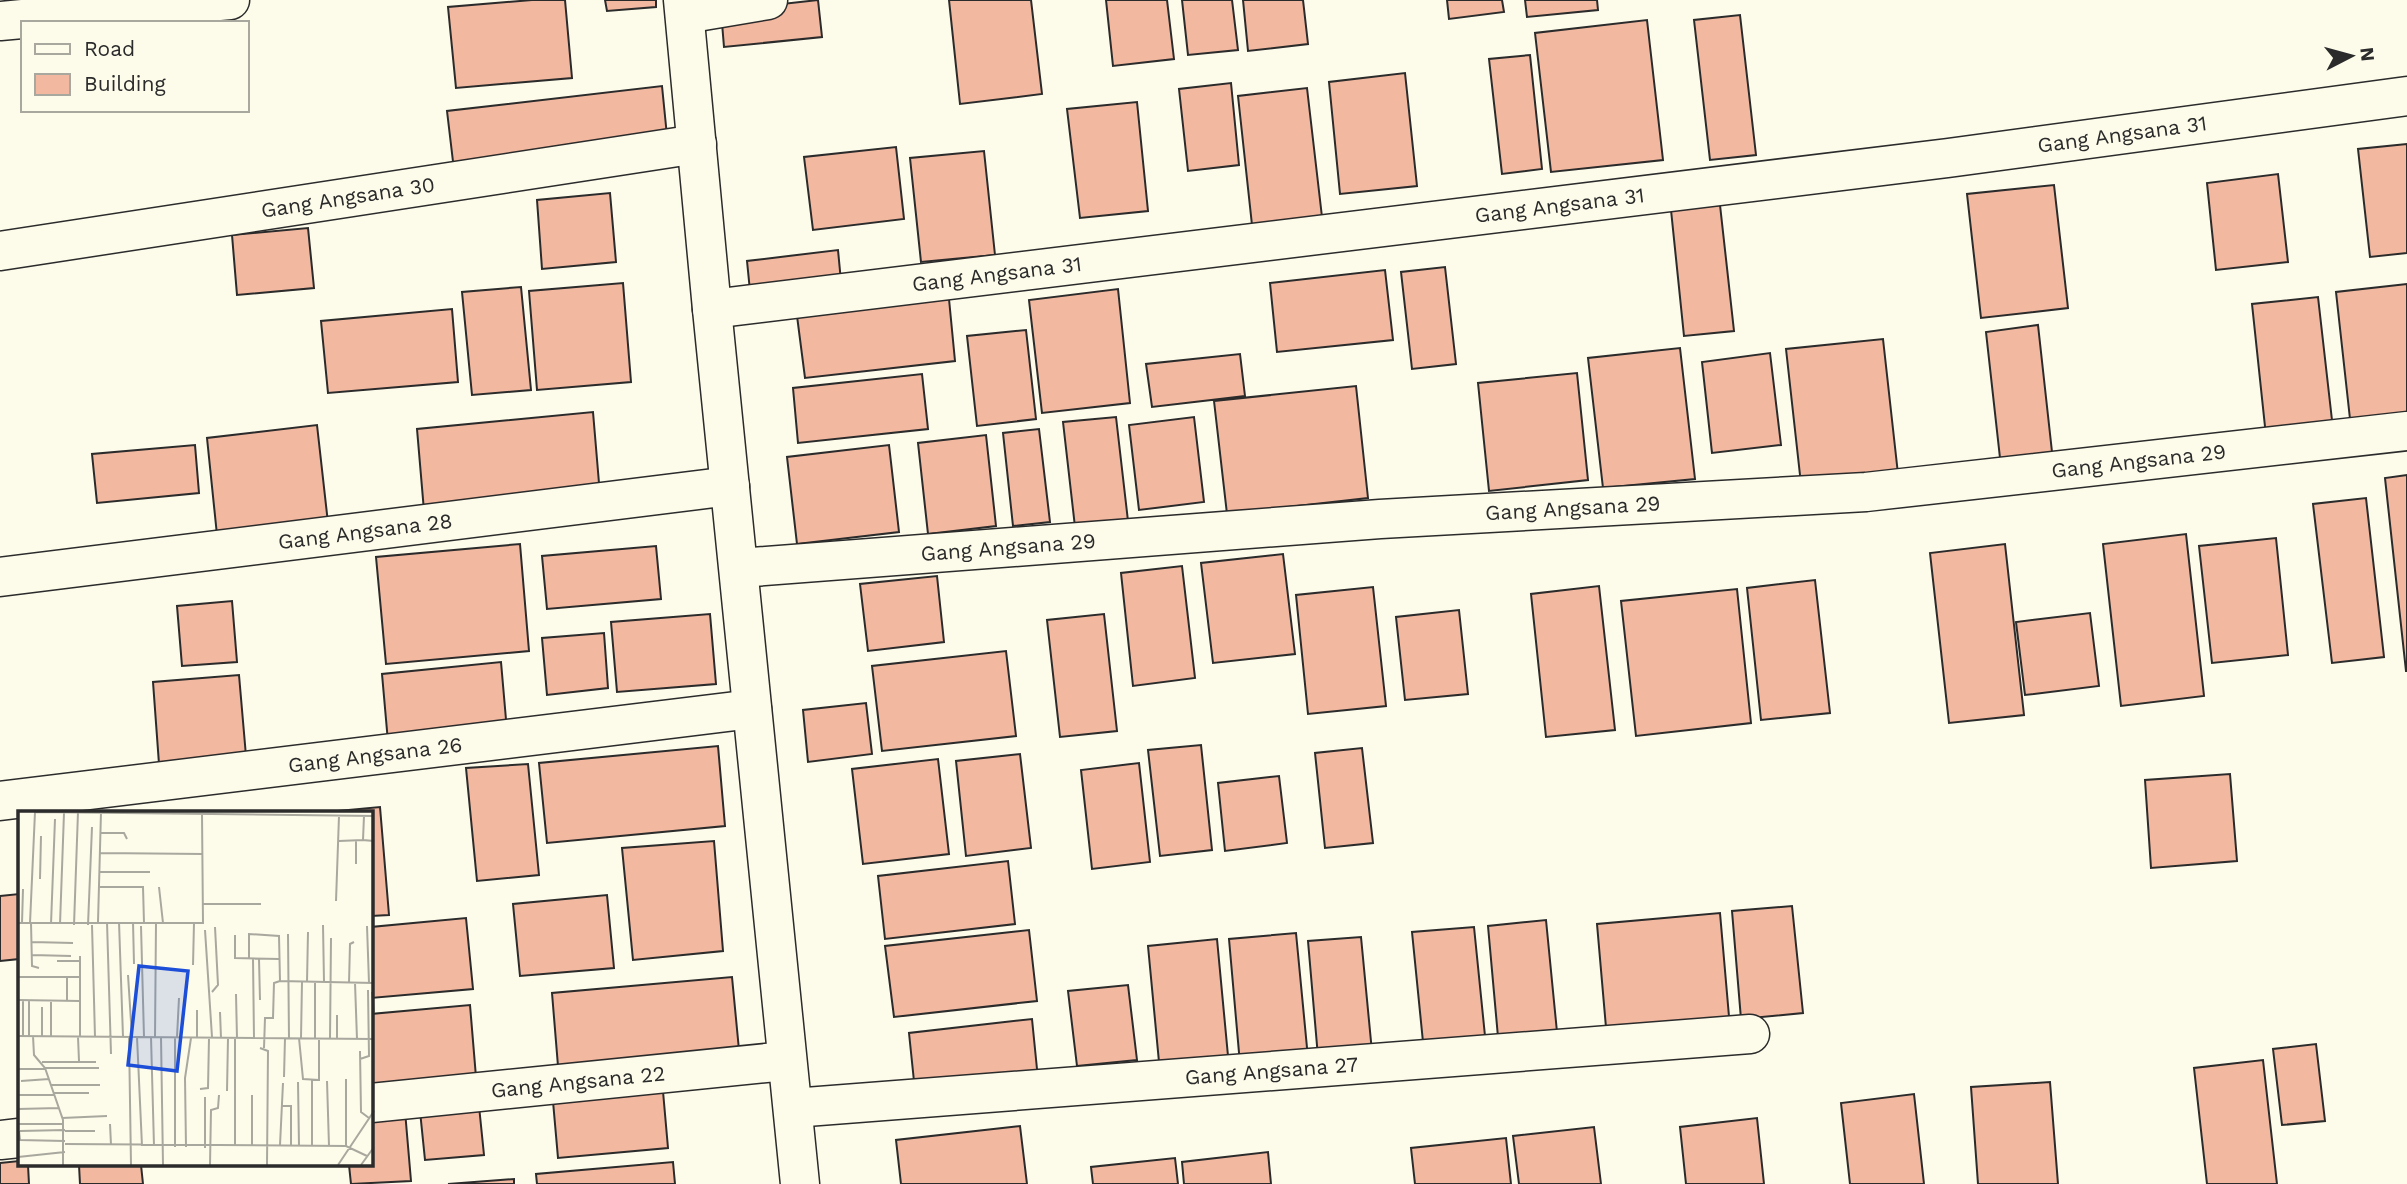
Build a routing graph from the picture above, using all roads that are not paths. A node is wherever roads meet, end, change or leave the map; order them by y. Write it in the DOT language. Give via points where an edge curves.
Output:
graph roads {
  1 [pos="230,0"];
  2 [pos="768,0"];
  3 [pos="684,7"];
  4 [pos="0,21"];
  5 [pos="2407,96"];
  6 [pos="696,144"];
  7 [pos="0,251"];
  8 [pos="712,309"];
  9 [pos="2407,431"];
  10 [pos="730,486"];
  11 [pos="739,568"];
  12 [pos="0,577"];
  13 [pos="752,709"];
  14 [pos="0,801"];
  15 [pos="1750,1034"];
  16 [pos="786,1061"];
  17 [pos="373,1102"];
  18 [pos="793,1108"];
  19 [pos="18,1138"];
  20 [pos="0,1140"];
  21 [pos="800,1184"];
  1 -- 4 [label="street"];
  2 -- 3 [label="street"];
  3 -- 6 [label="street"];
  5 -- 8 [label="street, Gang Angsana 31" via="1948,158"];
  6 -- 7 [label="street, Gang Angsana 30"];
  6 -- 8 [label="street"];
  8 -- 10 [label="street"];
  9 -- 11 [label="street, Gang Angsana 29" via="1866,492 1380,519"];
  10 -- 11 [label="street"];
  10 -- 12 [label="street, Gang Angsana 28"];
  11 -- 13 [label="street"];
  13 -- 14 [label="street, Gang Angsana 26"];
  13 -- 16 [label="street"];
  15 -- 18 [label="street, Gang Angsana 27"];
  16 -- 17 [label="street, Gang Angsana 22"];
  16 -- 18 [label="street"];
  18 -- 21 [label="street"];
  19 -- 20 [label="street"];
}
